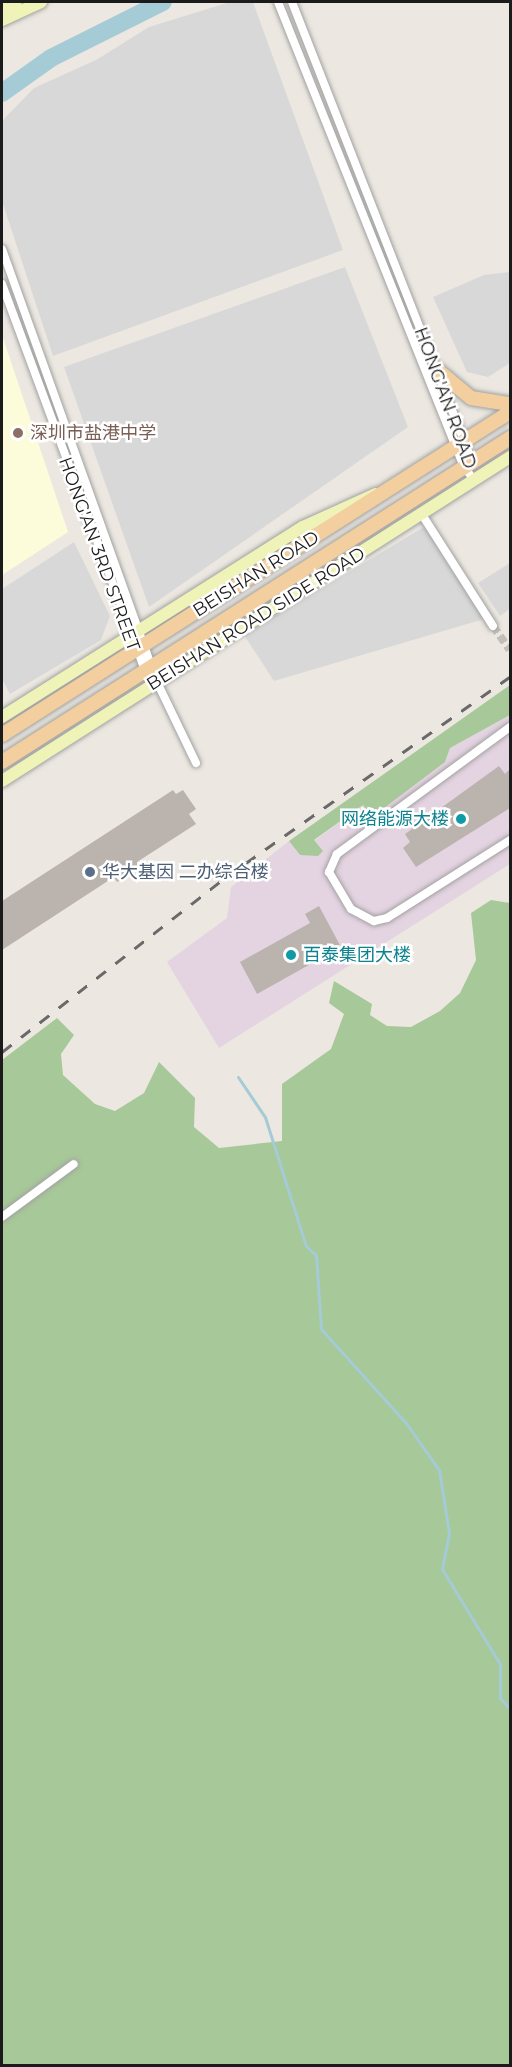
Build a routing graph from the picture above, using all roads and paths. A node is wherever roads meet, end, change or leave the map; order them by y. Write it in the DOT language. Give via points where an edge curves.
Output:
graph roads {
  1 [pos="16,2"];
  2 [pos="41,2"];
  3 [pos="278,2"];
  4 [pos="292,2"];
  5 [pos="2,8"];
  6 [pos="2,20"];
  7 [pos="2,249"];
  8 [pos="2,284"];
  9 [pos="436,369"];
  10 [pos="510,404"];
  11 [pos="510,412"];
  12 [pos="510,438"];
  13 [pos="460,444"];
  14 [pos="510,457"];
  15 [pos="468,465"];
  16 [pos="474,480"];
  17 [pos="387,490"];
  18 [pos="421,513"];
  19 [pos="493,626"];
  20 [pos="133,632"];
  21 [pos="139,648"];
  22 [pos="147,669"];
  23 [pos="157,682"];
  24 [pos="2,717"];
  25 [pos="510,727"];
  26 [pos="2,735"];
  27 [pos="2,762"];
  28 [pos="196,763"];
  29 [pos="2,781"];
  30 [pos="510,840"];
  31 [pos="74,1164"];
  32 [pos="2,1217"];
  1 -- 5 [label="street"];
  2 -- 6 [label="street"];
  3 -- 13 [label="street, HONG'AN ROAD"];
  4 -- 9 [label="street, HONG'AN ROAD"];
  7 -- 20 [label="street, HONG'AN 3RD STREET"];
  8 -- 20 [label="street, HONG'AN 3RD STREET"];
  9 -- 10 [label="main road" via="471,398"];
  9 -- 13 [label="street, HONG'AN ROAD"];
  11 -- 13 [label="main road, BEISHAN ROAD"];
  12 -- 15 [label="main road, BEISHAN ROAD"];
  13 -- 15 [label="street, HONG'AN ROAD"];
  13 -- 17 [label="main road, BEISHAN ROAD"];
  14 -- 16 [label="street, BEISHAN ROAD SIDE ROAD"];
  15 -- 16 [label="street, HONG'AN ROAD"];
  15 -- 22 [label="main road, BEISHAN ROAD"];
  16 -- 18 [label="street, BEISHAN ROAD SIDE ROAD"];
  17 -- 20 [label="street" via="320,517"];
  17 -- 21 [label="main road, BEISHAN ROAD"];
  18 -- 19 [label="street"];
  18 -- 23 [label="street, BEISHAN ROAD SIDE ROAD"];
  20 -- 21 [label="street, HONG'AN 3RD STREET"];
  20 -- 24 [label="street"];
  21 -- 22 [label="street, HONG'AN 3RD STREET"];
  21 -- 26 [label="main road, BEISHAN ROAD"];
  22 -- 23 [label="street, HONG'AN 3RD STREET"];
  22 -- 27 [label="main road, BEISHAN ROAD"];
  23 -- 28 [label="street, HONG'AN 3RD STREET"];
  23 -- 29 [label="street, BEISHAN ROAD SIDE ROAD"];
  25 -- 30 [label="street" via="337,854 328,872 351,909 374,921 387,918"];
  31 -- 32 [label="street"];
}
